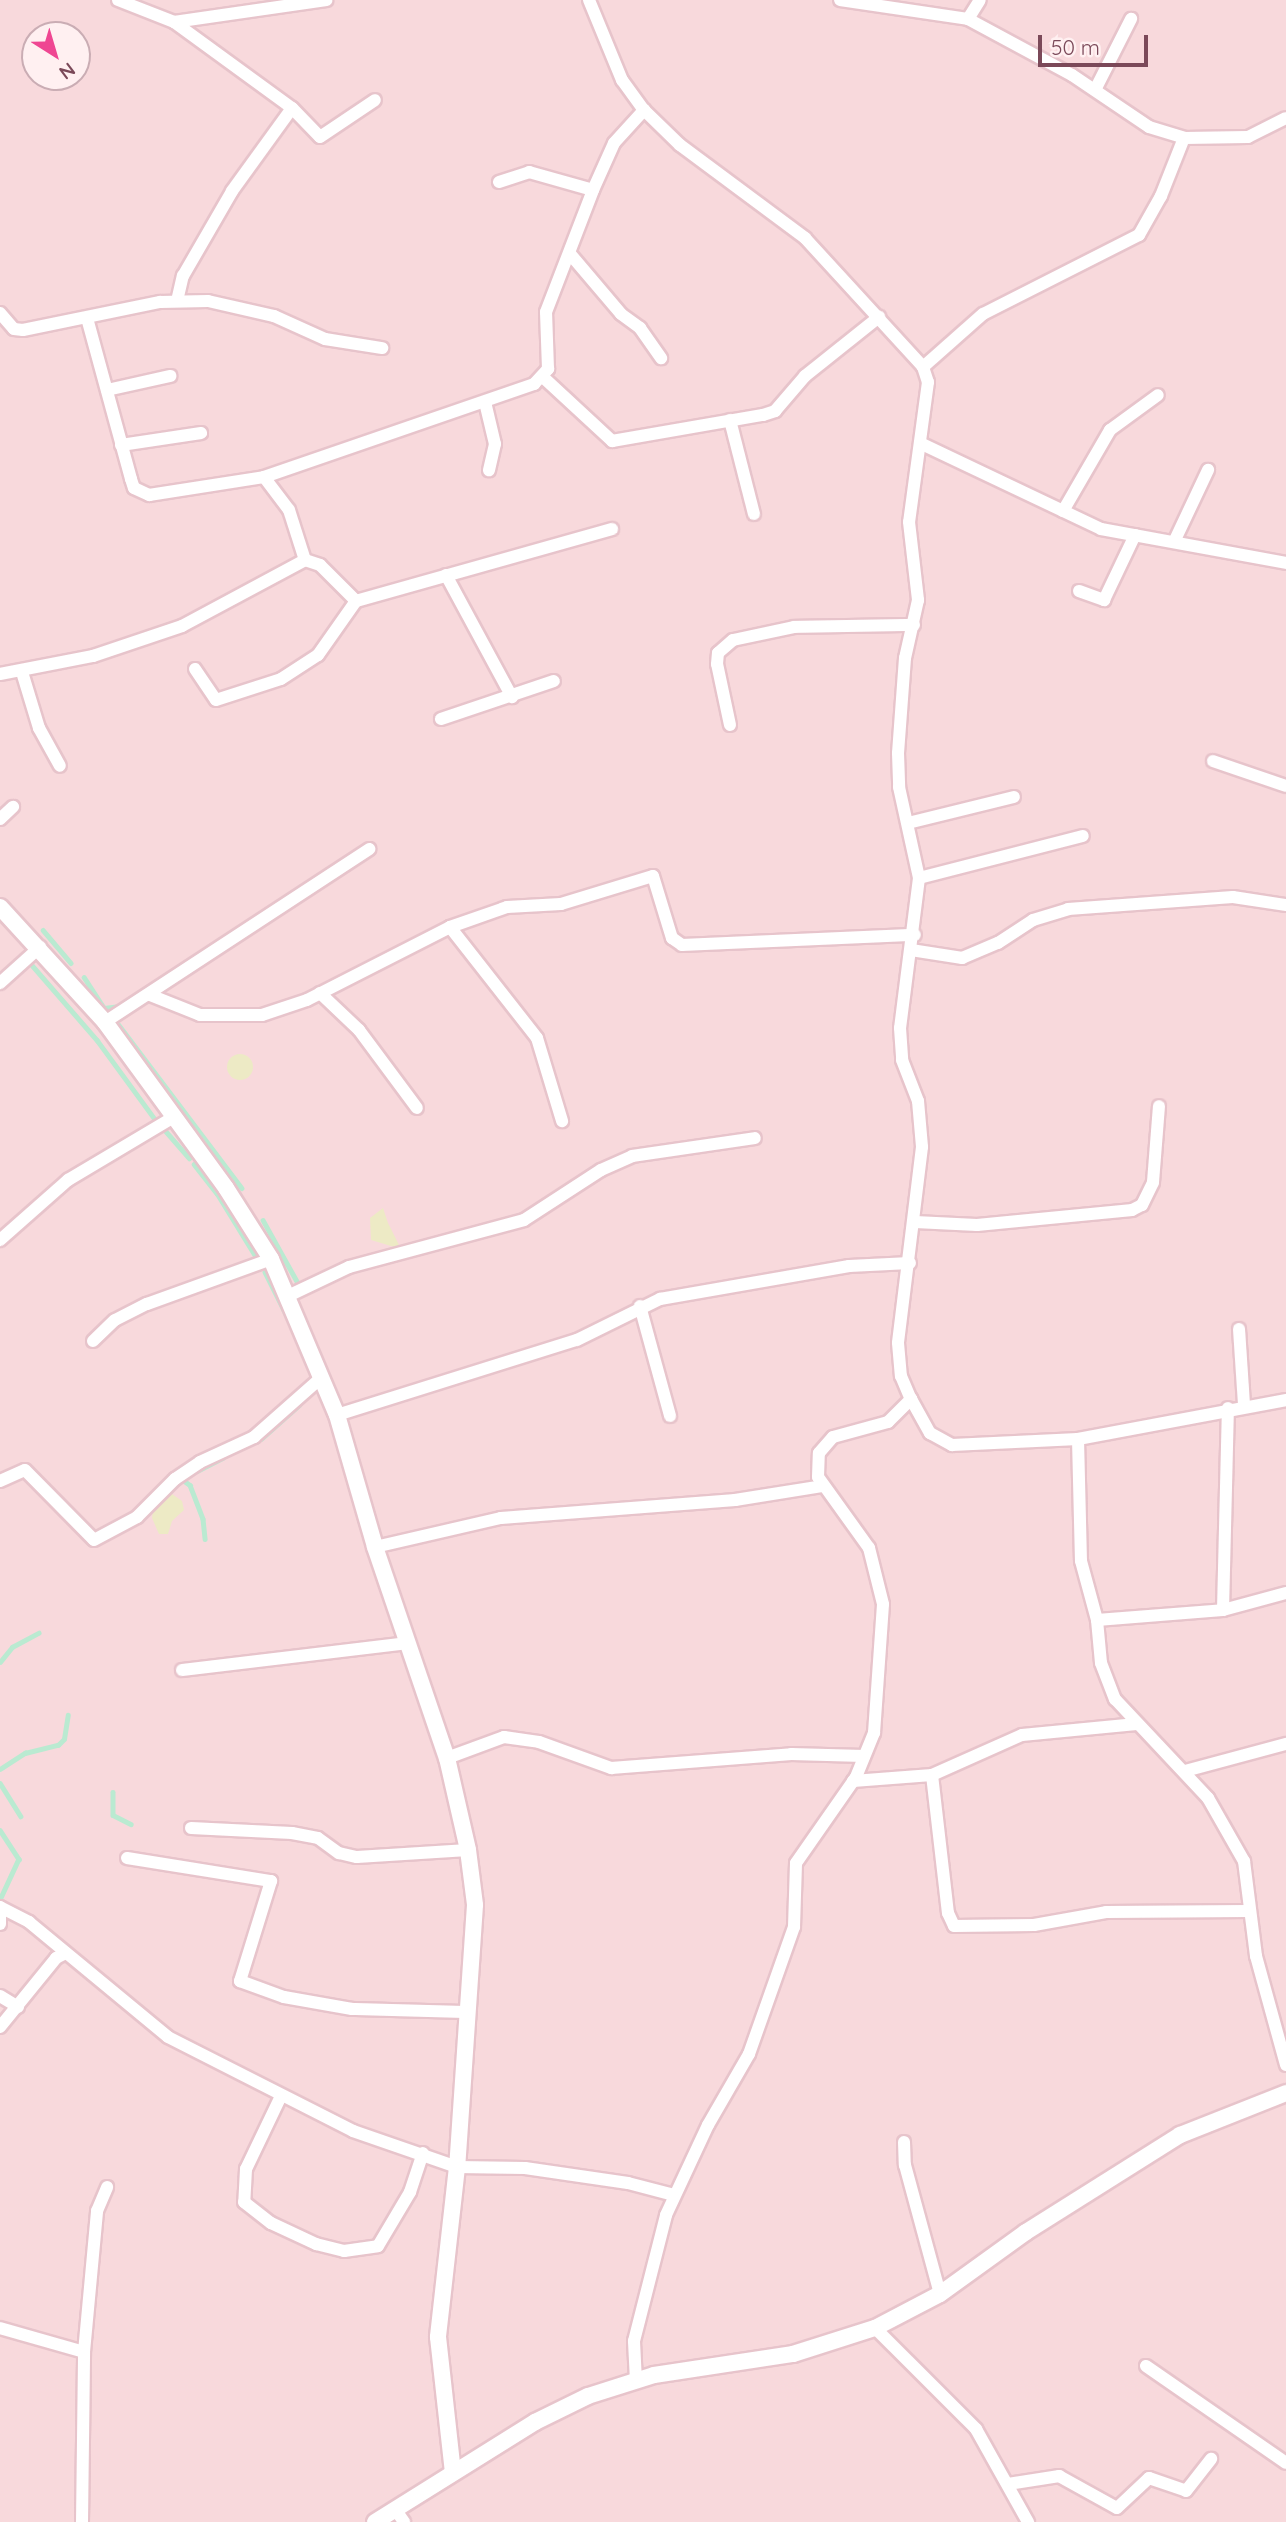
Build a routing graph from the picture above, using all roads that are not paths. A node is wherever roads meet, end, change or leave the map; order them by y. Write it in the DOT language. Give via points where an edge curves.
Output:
graph roads {
  1 [pos="118,0"];
  2 [pos="327,0"];
  3 [pos="589,0"];
  4 [pos="840,0"];
  5 [pos="980,0"];
  6 [pos="869,3"];
  7 [pos="263,4"];
  8 [pos="968,19"];
  9 [pos="1131,19"];
  10 [pos="174,22"];
  11 [pos="1095,90"];
  12 [pos="375,100"];
  13 [pos="292,108"];
  14 [pos="644,110"];
  15 [pos="1286,118"];
  16 [pos="1184,138"];
  17 [pos="499,182"];
  18 [pos="593,190"];
  19 [pos="571,255"];
  20 [pos="177,301"];
  21 [pos="0,313"];
  22 [pos="879,317"];
  23 [pos="87,318"];
  24 [pos="382,348"];
  25 [pos="661,358"];
  26 [pos="923,366"];
  27 [pos="170,376"];
  28 [pos="544,378"];
  29 [pos="107,390"];
  30 [pos="1158,395"];
  31 [pos="485,402"];
  32 [pos="730,420"];
  33 [pos="201,433"];
  34 [pos="922,444"];
  35 [pos="121,445"];
  36 [pos="489,470"];
  37 [pos="1208,470"];
  38 [pos="264,477"];
  39 [pos="1063,511"];
  40 [pos="754,514"];
  41 [pos="611,529"];
  42 [pos="1135,535"];
  43 [pos="1174,542"];
  44 [pos="304,560"];
  45 [pos="1286,563"];
  46 [pos="446,575"];
  47 [pos="1079,591"];
  48 [pos="356,601"];
  49 [pos="914,625"];
  50 [pos="195,669"];
  51 [pos="22,672"];
  52 [pos="0,674"];
  53 [pos="554,681"];
  54 [pos="512,697"];
  55 [pos="441,719"];
  56 [pos="730,725"];
  57 [pos="1213,761"];
  58 [pos="60,766"];
  59 [pos="1286,786"];
  60 [pos="1014,797"];
  61 [pos="13,807"];
  62 [pos="0,819"];
  63 [pos="908,823"];
  64 [pos="1083,836"];
  65 [pos="369,849"];
  66 [pos="919,878"];
  67 [pos="1286,905"];
  68 [pos="0,907"];
  69 [pos="450,927"];
  70 [pos="915,935"];
  71 [pos="40,947"];
  72 [pos="911,950"];
  73 [pos="0,983"];
  74 [pos="320,993"];
  75 [pos="150,995"];
  76 [pos="105,1022"];
  77 [pos="1159,1106"];
  78 [pos="417,1108"];
  79 [pos="172,1118"];
  80 [pos="562,1121"];
  81 [pos="755,1138"];
  82 [pos="915,1222"];
  83 [pos="0,1240"];
  84 [pos="271,1259"];
  85 [pos="909,1263"];
  86 [pos="290,1295"];
  87 [pos="640,1306"];
  88 [pos="1239,1329"];
  89 [pos="93,1341"];
  90 [pos="322,1377"];
  91 [pos="911,1399"];
  92 [pos="1286,1400"];
  93 [pos="1244,1405"];
  94 [pos="1228,1408"];
  95 [pos="337,1415"];
  96 [pos="670,1416"];
  97 [pos="1078,1439"];
  98 [pos="0,1481"];
  99 [pos="822,1486"];
  100 [pos="375,1547"];
  101 [pos="1286,1593"];
  102 [pos="1223,1610"];
  103 [pos="1097,1620"];
  104 [pos="408,1643"];
  105 [pos="183,1670"];
  106 [pos="1136,1724"];
  107 [pos="1286,1744"];
  108 [pos="864,1756"];
  109 [pos="447,1758"];
  110 [pos="1185,1772"];
  111 [pos="932,1775"];
  112 [pos="853,1781"];
  113 [pos="191,1828"];
  114 [pos="468,1850"];
  115 [pos="127,1858"];
  116 [pos="0,1907"];
  117 [pos="1249,1911"];
  118 [pos="0,1924"];
  119 [pos="66,1953"];
  120 [pos="0,1996"];
  121 [pos="18,2007"];
  122 [pos="468,2012"];
  123 [pos="0,2027"];
  124 [pos="1286,2065"];
  125 [pos="1286,2093"];
  126 [pos="281,2096"];
  127 [pos="904,2142"];
  128 [pos="423,2153"];
  129 [pos="457,2167"];
  130 [pos="107,2187"];
  131 [pos="674,2195"];
  132 [pos="940,2294"];
  133 [pos="0,2328"];
  134 [pos="874,2328"];
  135 [pos="84,2352"];
  136 [pos="1146,2366"];
  137 [pos="636,2381"];
  138 [pos="1211,2459"];
  139 [pos="1286,2463"];
  140 [pos="453,2472"];
  141 [pos="1008,2484"];
  142 [pos="399,2515"];
  143 [pos="82,2522"];
  144 [pos="375,2522"];
  145 [pos="1028,2522"];
  1 -- 10 [label="street"];
  2 -- 7 [label="street"];
  3 -- 14 [label="street" via="622,80"];
  4 -- 6 [label="street"];
  5 -- 8 [label="street"];
  6 -- 8 [label="street"];
  7 -- 10 [label="street"];
  8 -- 11 [label="street"];
  9 -- 11 [label="street"];
  10 -- 13 [label="street"];
  11 -- 16 [label="street" via="1149,127"];
  12 -- 13 [label="street" via="320,137"];
  13 -- 20 [label="street" via="232,191 183,276"];
  14 -- 18 [label="street" via="614,143"];
  14 -- 22 [label="street" via="680,145 805,238"];
  15 -- 16 [label="street" via="1248,137"];
  16 -- 26 [label="street" via="1161,196 1139,235 983,314"];
  17 -- 18 [label="street" via="529,172"];
  18 -- 19 [label="street"];
  19 -- 25 [label="street" via="621,314 646,334"];
  19 -- 28 [label="street" via="546,312 548,369"];
  20 -- 23 [label="street" via="119,308"];
  20 -- 24 [label="street" via="243,306 325,339"];
  21 -- 23 [label="street" via="14,329 23,330"];
  22 -- 26 [label="street"];
  22 -- 32 [label="street" via="805,376 775,411"];
  23 -- 29 [label="street"];
  26 -- 34 [label="street" via="928,382"];
  27 -- 29 [label="street"];
  28 -- 31 [label="street"];
  28 -- 32 [label="street" via="612,441"];
  29 -- 35 [label="street"];
  30 -- 39 [label="street" via="1110,430"];
  31 -- 36 [label="street" via="495,444"];
  31 -- 38 [label="street"];
  32 -- 40 [label="street"];
  33 -- 35 [label="street"];
  34 -- 39 [label="street"];
  34 -- 49 [label="street" via="909,522 918,600"];
  35 -- 38 [label="street" via="134,488 149,495"];
  37 -- 43 [label="street"];
  38 -- 44 [label="street" via="289,510"];
  39 -- 42 [label="street" via="1101,529"];
  41 -- 46 [label="street"];
  42 -- 43 [label="street"];
  42 -- 47 [label="street" via="1104,600"];
  43 -- 45 [label="street"];
  44 -- 48 [label="street" via="320,565"];
  44 -- 51 [label="street" via="182,626 93,656"];
  46 -- 48 [label="street"];
  46 -- 54 [label="street"];
  48 -- 50 [label="street" via="318,655 281,679 216,701"];
  49 -- 56 [label="street" via="794,627 733,640 718,653 717,664"];
  49 -- 63 [label="street" via="905,658 898,753"];
  51 -- 52 [label="street"];
  51 -- 58 [label="street" via="39,728"];
  53 -- 54 [label="street"];
  54 -- 55 [label="street"];
  57 -- 59 [label="street"];
  60 -- 63 [label="street"];
  61 -- 62 [label="street"];
  63 -- 66 [label="street"];
  64 -- 66 [label="street"];
  65 -- 75 [label="street"];
  66 -- 70 [label="street"];
  67 -- 72 [label="street" via="1233,897 1068,909 1033,920 998,943 962,958"];
  68 -- 71 [label="street"];
  69 -- 70 [label="street" via="507,907 561,904 653,876 672,938 682,945"];
  69 -- 74 [label="street"];
  69 -- 80 [label="street" via="537,1038"];
  70 -- 72 [label="street"];
  71 -- 73 [label="street"];
  71 -- 76 [label="street"];
  72 -- 82 [label="street" via="901,1028 902,1060 918,1101 920,1124"];
  74 -- 75 [label="street" via="248,1018 200,1015"];
  74 -- 78 [label="street" via="359,1030"];
  75 -- 76 [label="street"];
  76 -- 79 [label="street"];
  77 -- 82 [label="street" via="1153,1182 1142,1205 1132,1210 977,1224"];
  79 -- 83 [label="street" via="68,1180"];
  79 -- 84 [label="street" via="226,1188"];
  81 -- 86 [label="street" via="632,1156 601,1170 524,1220 349,1268"];
  82 -- 85 [label="street"];
  84 -- 86 [label="street"];
  84 -- 89 [label="street" via="148,1304 115,1320"];
  85 -- 87 [label="street" via="849,1266"];
  85 -- 91 [label="street" via="898,1343 901,1376"];
  86 -- 90 [label="street"];
  87 -- 95 [label="street" via="577,1340"];
  87 -- 96 [label="street"];
  88 -- 93 [label="street"];
  90 -- 95 [label="street"];
  90 -- 98 [label="street" via="254,1437 200,1462 174,1479 137,1517 94,1540 25,1470"];
  91 -- 97 [label="street" via="930,1433 944,1444"];
  91 -- 99 [label="street" via="888,1422 825,1443 817,1466"];
  92 -- 93 [label="street"];
  93 -- 94 [label="street"];
  94 -- 97 [label="street"];
  94 -- 102 [label="street"];
  95 -- 100 [label="street"];
  97 -- 103 [label="street" via="1081,1561"];
  99 -- 100 [label="street" via="735,1500 501,1518"];
  99 -- 108 [label="street" via="869,1548 883,1605 874,1733"];
  100 -- 104 [label="street"];
  101 -- 102 [label="street"];
  102 -- 103 [label="street"];
  103 -- 106 [label="street" via="1106,1683"];
  104 -- 105 [label="street"];
  104 -- 109 [label="street"];
  106 -- 110 [label="street"];
  106 -- 111 [label="street" via="1022,1735"];
  107 -- 110 [label="street"];
  108 -- 109 [label="street" via="790,1754 611,1768 539,1742 503,1737"];
  108 -- 112 [label="street"];
  109 -- 114 [label="street"];
  110 -- 117 [label="street" via="1208,1798 1241,1853 1250,1885"];
  111 -- 112 [label="street"];
  111 -- 117 [label="street" via="947,1913 954,1926 1034,1925 1106,1912"];
  112 -- 131 [label="street" via="796,1863 794,1927 749,2054"];
  113 -- 114 [label="street" via="292,1833 318,1838 339,1853 357,1857"];
  114 -- 122 [label="street" via="475,1905"];
  115 -- 122 [label="street" via="271,1881 240,1981 284,1997 352,2009"];
  116 -- 118 [label="street"];
  116 -- 119 [label="street" via="29,1922"];
  117 -- 124 [label="street"];
  119 -- 121 [label="street" via="56,1958"];
  119 -- 126 [label="street" via="168,2036"];
  120 -- 121 [label="street"];
  121 -- 123 [label="street"];
  122 -- 129 [label="street"];
  125 -- 132 [label="street" via="1181,2135 1026,2232"];
  126 -- 128 [label="street" via="353,2132"];
  126 -- 128 [label="street" via="246,2169 244,2202 271,2223 316,2244 344,2251 378,2246 410,2192"];
  127 -- 132 [label="street" via="905,2165"];
  128 -- 129 [label="street"];
  129 -- 131 [label="street" via="525,2168 628,2183"];
  129 -- 140 [label="street" via="438,2337"];
  130 -- 135 [label="street" via="97,2211"];
  131 -- 137 [label="street" via="634,2342"];
  132 -- 134 [label="street"];
  133 -- 135 [label="street"];
  134 -- 137 [label="street" via="793,2354"];
  134 -- 141 [label="street" via="976,2429"];
  135 -- 143 [label="street"];
  136 -- 139 [label="street"];
  137 -- 140 [label="street" via="572,2403"];
  138 -- 141 [label="street" via="1186,2491 1149,2478 1117,2508 1059,2476"];
  140 -- 142 [label="street"];
  141 -- 145 [label="street"];
  142 -- 144 [label="street"];
}
